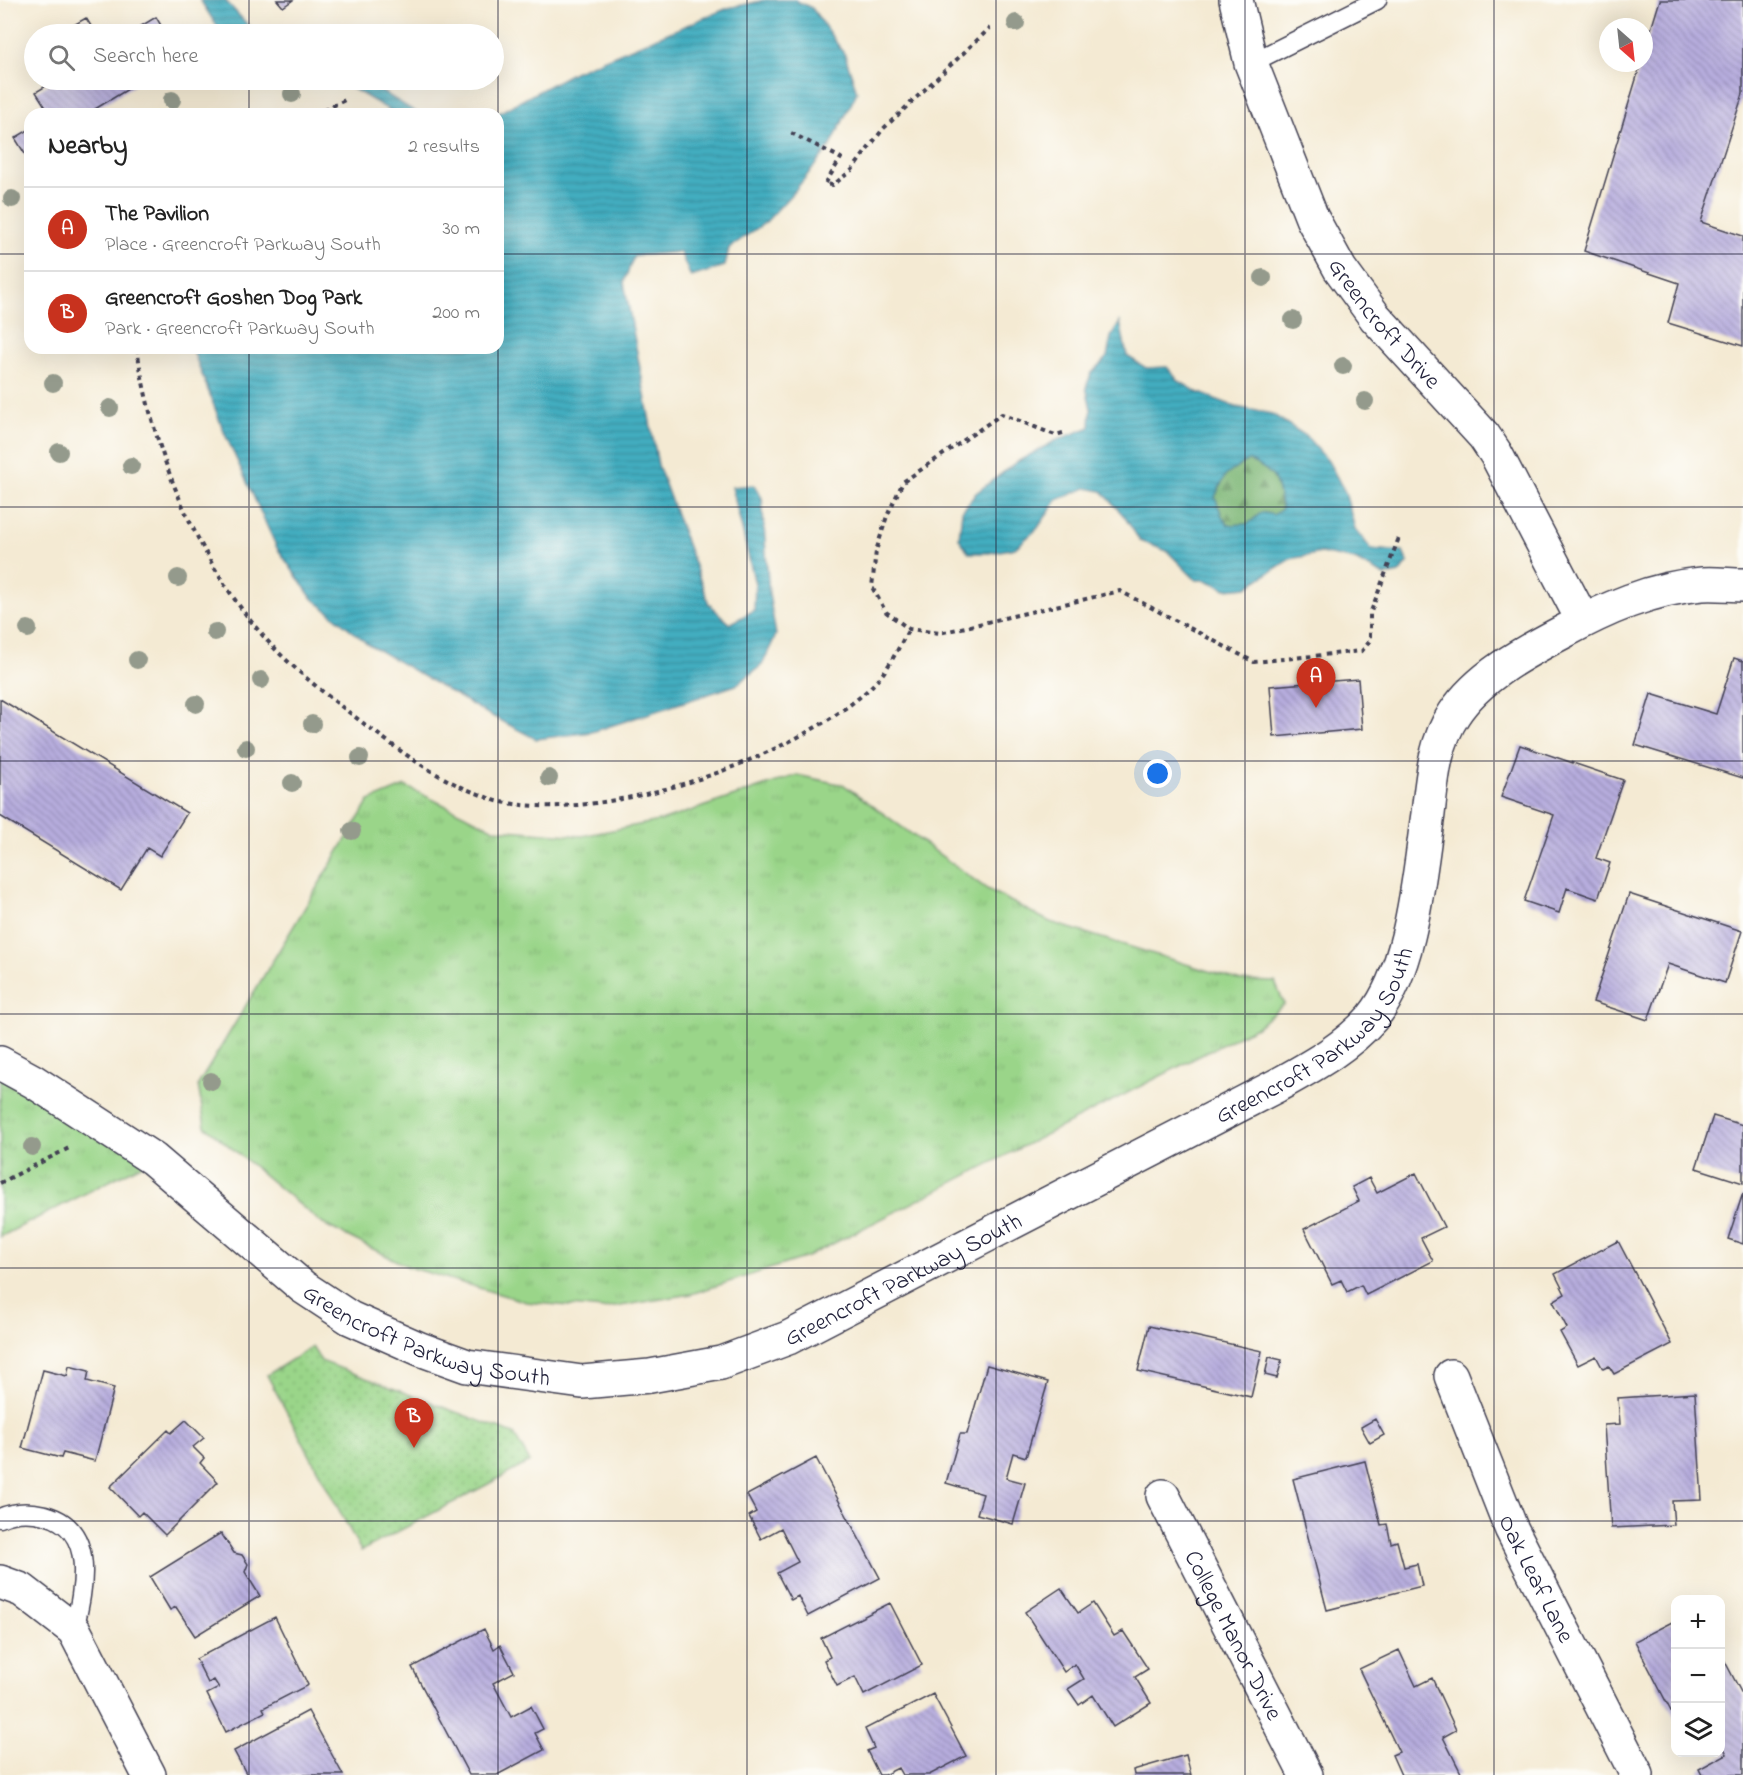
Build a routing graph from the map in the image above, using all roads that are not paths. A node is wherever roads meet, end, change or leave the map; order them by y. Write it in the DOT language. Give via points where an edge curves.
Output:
graph roads {
  1 [pos="1236,0"];
  2 [pos="1377,0"];
  3 [pos="1251,63"];
  4 [pos="1743,585"];
  5 [pos="1583,621"];
  6 [pos="0,1063"];
  7 [pos="1450,1376"];
  8 [pos="1163,1496"];
  9 [pos="0,1518"];
  10 [pos="0,1582"];
  11 [pos="74,1630"];
  12 [pos="148,1775"];
  13 [pos="1306,1775"];
  14 [pos="1637,1775"];
  1 -- 3 [label="street, Greencroft Drive"];
  2 -- 3 [label="lane"];
  3 -- 5 [label="street, Greencroft Drive" via="1312,218 1340,269 1375,317 1484,436"];
  4 -- 5 [label="street, Greencroft Parkway South" via="1675,588"];
  5 -- 6 [label="street, Greencroft Parkway South" via="1503,667 1454,713 1436,758 1405,948 1389,993 1372,1018 1350,1039 1321,1061 1276,1086 788,1338 721,1363 650,1377 582,1382 467,1366 420,1349 350,1318 303,1287 153,1159"];
  7 -- 14 [label="street, Oak Leaf Lane" via="1511,1528"];
  8 -- 13 [label="street, College Manor Drive"];
  9 -- 11 [label="lane" via="33,1512 56,1518 72,1532 81,1552 84,1576"];
  10 -- 11 [label="street" via="22,1590"];
  11 -- 12 [label="street"];
}
